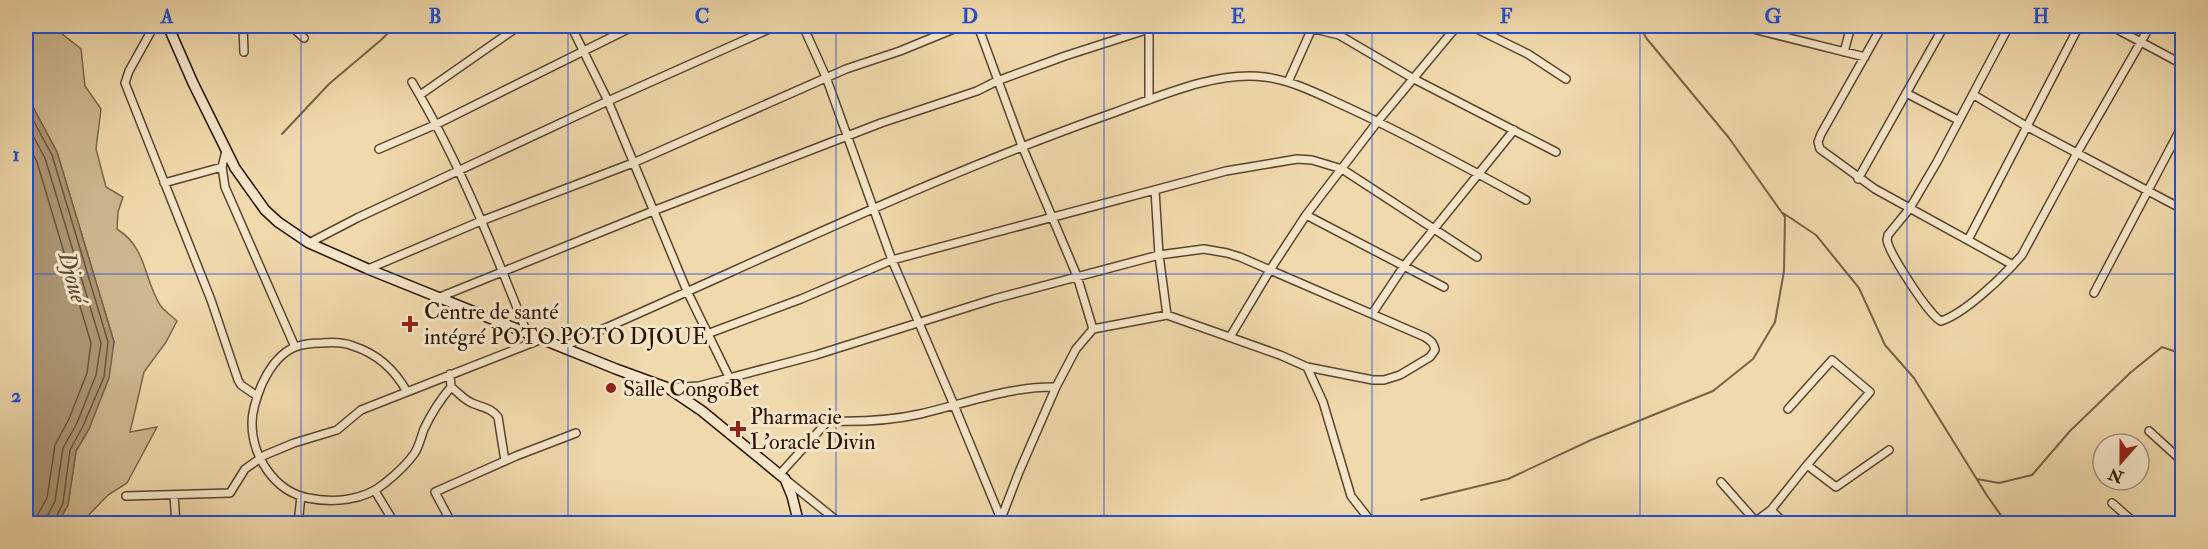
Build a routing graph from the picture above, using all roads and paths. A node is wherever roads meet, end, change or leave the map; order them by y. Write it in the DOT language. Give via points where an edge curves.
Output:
graph roads {
  1 [pos="154,26"];
  2 [pos="168,26"];
  3 [pos="243,26"];
  4 [pos="291,26"];
  5 [pos="519,26"];
  6 [pos="571,26"];
  7 [pos="634,26"];
  8 [pos="776,26"];
  9 [pos="803,26"];
  10 [pos="961,26"];
  11 [pos="978,26"];
  12 [pos="1217,26"];
  13 [pos="1239,26"];
  14 [pos="1456,26"];
  15 [pos="1471,26"];
  16 [pos="1741,26"];
  17 [pos="1851,26"];
  18 [pos="1882,26"];
  19 [pos="1944,26"];
  20 [pos="2009,26"];
  21 [pos="2079,26"];
  22 [pos="2111,26"];
  23 [pos="2150,26"];
  24 [pos="1149,27"];
  25 [pos="1312,27"];
  26 [pos="304,38"];
  27 [pos="2141,43"];
  28 [pos="584,50"];
  29 [pos="244,52"];
  30 [pos="1844,52"];
  31 [pos="1865,57"];
  32 [pos="2182,64"];
  33 [pos="826,77"];
  34 [pos="1414,79"];
  35 [pos="1566,79"];
  36 [pos="997,81"];
  37 [pos="412,82"];
  38 [pos="1288,82"];
  39 [pos="1906,93"];
  40 [pos="420,95"];
  41 [pos="1974,95"];
  42 [pos="1149,100"];
  43 [pos="608,101"];
  44 [pos="1958,120"];
  45 [pos="1378,121"];
  46 [pos="437,124"];
  47 [pos="2025,126"];
  48 [pos="2182,126"];
  49 [pos="1514,130"];
  50 [pos="848,137"];
  51 [pos="1022,146"];
  52 [pos="379,149"];
  53 [pos="226,151"];
  54 [pos="1556,152"];
  55 [pos="2077,153"];
  56 [pos="633,163"];
  57 [pos="222,167"];
  58 [pos="1342,169"];
  59 [pos="459,171"];
  60 [pos="1480,174"];
  61 [pos="1858,178"];
  62 [pos="164,183"];
  63 [pos="1155,190"];
  64 [pos="2148,191"];
  65 [pos="1526,200"];
  66 [pos="1910,208"];
  67 [pos="2182,208"];
  68 [pos="873,210"];
  69 [pos="653,211"];
  70 [pos="1306,215"];
  71 [pos="1052,218"];
  72 [pos="481,221"];
  73 [pos="1434,230"];
  74 [pos="1968,240"];
  75 [pos="309,243"];
  76 [pos="1159,255"];
  77 [pos="1477,258"];
  78 [pos="892,260"];
  79 [pos="1404,266"];
  80 [pos="2013,266"];
  81 [pos="368,269"];
  82 [pos="1270,270"];
  83 [pos="503,273"];
  84 [pos="1077,276"];
  85 [pos="1444,287"];
  86 [pos="687,291"];
  87 [pos="2094,293"];
  88 [pos="440,297"];
  89 [pos="1372,314"];
  90 [pos="1167,315"];
  91 [pos="918,321"];
  92 [pos="1093,329"];
  93 [pos="527,333"];
  94 [pos="707,334"];
  95 [pos="1230,337"];
  96 [pos="542,339"];
  97 [pos="295,347"];
  98 [pos="562,347"];
  99 [pos="1307,367"];
  100 [pos="450,374"];
  101 [pos="729,377"];
  102 [pos="451,387"];
  103 [pos="1056,387"];
  104 [pos="668,388"];
  105 [pos="408,392"];
  106 [pos="257,396"];
  107 [pos="954,405"];
  108 [pos="1788,409"];
  109 [pos="2149,430"];
  110 [pos="576,433"];
  111 [pos="1889,450"];
  112 [pos="259,459"];
  113 [pos="505,461"];
  114 [pos="2182,461"];
  115 [pos="1807,465"];
  116 [pos="782,477"];
  117 [pos="1721,482"];
  118 [pos="375,491"];
  119 [pos="174,495"];
  120 [pos="126,496"];
  121 [pos="301,496"];
  122 [pos="2112,503"];
  123 [pos="1771,510"];
  124 [pos="1000,521"];
  125 [pos="1757,522"];
  126 [pos="176,524"];
  127 [pos="298,524"];
  128 [pos="395,524"];
  129 [pos="452,524"];
  130 [pos="799,524"];
  131 [pos="841,524"];
  132 [pos="1373,524"];
  133 [pos="1785,524"];
  134 [pos="2136,524"];
  1 -- 62 [label="street" via="125,83"];
  2 -- 53 [label="street"];
  3 -- 29 [label="street"];
  4 -- 26 [label="street"];
  5 -- 40 [label="street"];
  6 -- 28 [label="street"];
  7 -- 28 [label="street"];
  8 -- 43 [label="street"];
  9 -- 33 [label="street"];
  10 -- 33 [label="street"];
  11 -- 36 [label="street"];
  12 -- 24 [label="street"];
  13 -- 25 [label="street"];
  14 -- 34 [label="street"];
  15 -- 35 [label="street" via="1528,54"];
  16 -- 30 [label="street"];
  17 -- 30 [label="street"];
  18 -- 31 [label="street"];
  19 -- 39 [label="street"];
  20 -- 41 [label="street"];
  21 -- 47 [label="street"];
  22 -- 27 [label="street"];
  23 -- 27 [label="street"];
  24 -- 36 [label="street"];
  24 -- 42 [label="street"];
  25 -- 34 [label="street" via="1339,35"];
  25 -- 38 [label="street"];
  27 -- 32 [label="street"];
  27 -- 55 [label="street"];
  28 -- 43 [label="street"];
  28 -- 46 [label="street"];
  30 -- 31 [label="street"];
  31 -- 61 [label="street" via="1818,142 1820,149"];
  33 -- 50 [label="street"];
  33 -- 56 [label="street"];
  34 -- 45 [label="street"];
  34 -- 49 [label="street"];
  36 -- 50 [label="street"];
  36 -- 51 [label="street"];
  37 -- 40 [label="street"];
  38 -- 42 [label="street" via="1254,76 1219,79"];
  38 -- 45 [label="street"];
  39 -- 44 [label="street"];
  39 -- 61 [label="street"];
  40 -- 46 [label="street"];
  41 -- 44 [label="street"];
  41 -- 47 [label="street"];
  42 -- 51 [label="street"];
  43 -- 56 [label="street"];
  43 -- 59 [label="street"];
  44 -- 66 [label="street"];
  45 -- 58 [label="street"];
  45 -- 60 [label="street"];
  46 -- 52 [label="street"];
  46 -- 59 [label="street"];
  47 -- 55 [label="street"];
  47 -- 74 [label="street"];
  48 -- 64 [label="street"];
  49 -- 54 [label="street"];
  49 -- 60 [label="street"];
  50 -- 68 [label="street"];
  50 -- 69 [label="street"];
  51 -- 68 [label="street"];
  51 -- 71 [label="street"];
  53 -- 57 [label="street"];
  53 -- 75 [label="street" via="265,210"];
  55 -- 64 [label="street"];
  55 -- 80 [label="street"];
  56 -- 69 [label="street"];
  56 -- 72 [label="street"];
  57 -- 62 [label="street"];
  57 -- 97 [label="street" via="225,187"];
  58 -- 63 [label="street" via="1312,160 1279,161"];
  58 -- 70 [label="street"];
  58 -- 73 [label="street"];
  59 -- 72 [label="street"];
  59 -- 75 [label="street"];
  60 -- 65 [label="street"];
  60 -- 73 [label="street"];
  61 -- 66 [label="street"];
  62 -- 106 [label="street" via="238,380"];
  63 -- 71 [label="street"];
  63 -- 76 [label="street"];
  64 -- 67 [label="street"];
  64 -- 87 [label="street"];
  66 -- 74 [label="street"];
  66 -- 80 [label="street" via="1888,235 1887,245 1936,320 1957,313"];
  68 -- 78 [label="street"];
  68 -- 86 [label="street"];
  69 -- 83 [label="street"];
  69 -- 86 [label="street"];
  70 -- 79 [label="street"];
  70 -- 82 [label="street"];
  71 -- 78 [label="street"];
  71 -- 84 [label="street"];
  72 -- 81 [label="street"];
  72 -- 83 [label="street"];
  73 -- 77 [label="street"];
  73 -- 79 [label="street"];
  74 -- 80 [label="street"];
  75 -- 81 [label="street"];
  76 -- 82 [label="street" via="1216,250"];
  76 -- 84 [label="street"];
  76 -- 90 [label="street"];
  78 -- 91 [label="street"];
  78 -- 94 [label="street"];
  79 -- 85 [label="street"];
  79 -- 89 [label="street"];
  81 -- 88 [label="street"];
  82 -- 89 [label="street"];
  82 -- 95 [label="street"];
  83 -- 88 [label="street"];
  83 -- 93 [label="street"];
  84 -- 91 [label="street"];
  84 -- 92 [label="street"];
  86 -- 94 [label="street"];
  86 -- 98 [label="street"];
  88 -- 93 [label="street"];
  89 -- 99 [label="street" via="1432,341 1433,354 1400,375 1384,380"];
  90 -- 92 [label="street"];
  90 -- 95 [label="street"];
  91 -- 101 [label="street" via="816,355"];
  91 -- 107 [label="street"];
  92 -- 103 [label="street" via="1076,349"];
  93 -- 96 [label="street"];
  94 -- 101 [label="street"];
  95 -- 99 [label="street"];
  96 -- 98 [label="street"];
  96 -- 100 [label="street"];
  97 -- 105 [label="street" via="331,342 361,349 392,369"];
  97 -- 106 [label="street" via="272,366"];
  98 -- 104 [label="street"];
  99 -- 132 [label="street" via="1323,402 1351,496"];
  100 -- 102 [label="street"];
  100 -- 105 [label="street"];
  101 -- 104 [label="street" via="699,386"];
  102 -- 113 [label="street" via="498,417"];
  102 -- 118 [label="street" via="435,408 415,453"];
  103 -- 107 [label="street"];
  103 -- 124 [label="street"];
  104 -- 116 [label="street"];
  105 -- 112 [label="street" via="361,410 338,430"];
  106 -- 112 [label="street" via="252,423"];
  107 -- 116 [label="street" via="876,422 828,421"];
  107 -- 124 [label="street"];
  108 -- 115 [label="street" via="1832,360 1870,392"];
  109 -- 114 [label="street"];
  110 -- 113 [label="street"];
  111 -- 115 [label="street" via="1838,486"];
  112 -- 119 [label="street" via="245,469 230,493"];
  112 -- 121 [label="street" via="273,478"];
  113 -- 129 [label="street" via="435,492"];
  115 -- 123 [label="street"];
  116 -- 130 [label="street"];
  116 -- 131 [label="street"];
  117 -- 125 [label="street"];
  118 -- 121 [label="street" via="354,499 322,501"];
  118 -- 128 [label="street"];
  119 -- 120 [label="street"];
  119 -- 126 [label="street"];
  121 -- 127 [label="street"];
  122 -- 134 [label="street"];
  123 -- 125 [label="street"];
  123 -- 133 [label="street"];
}
